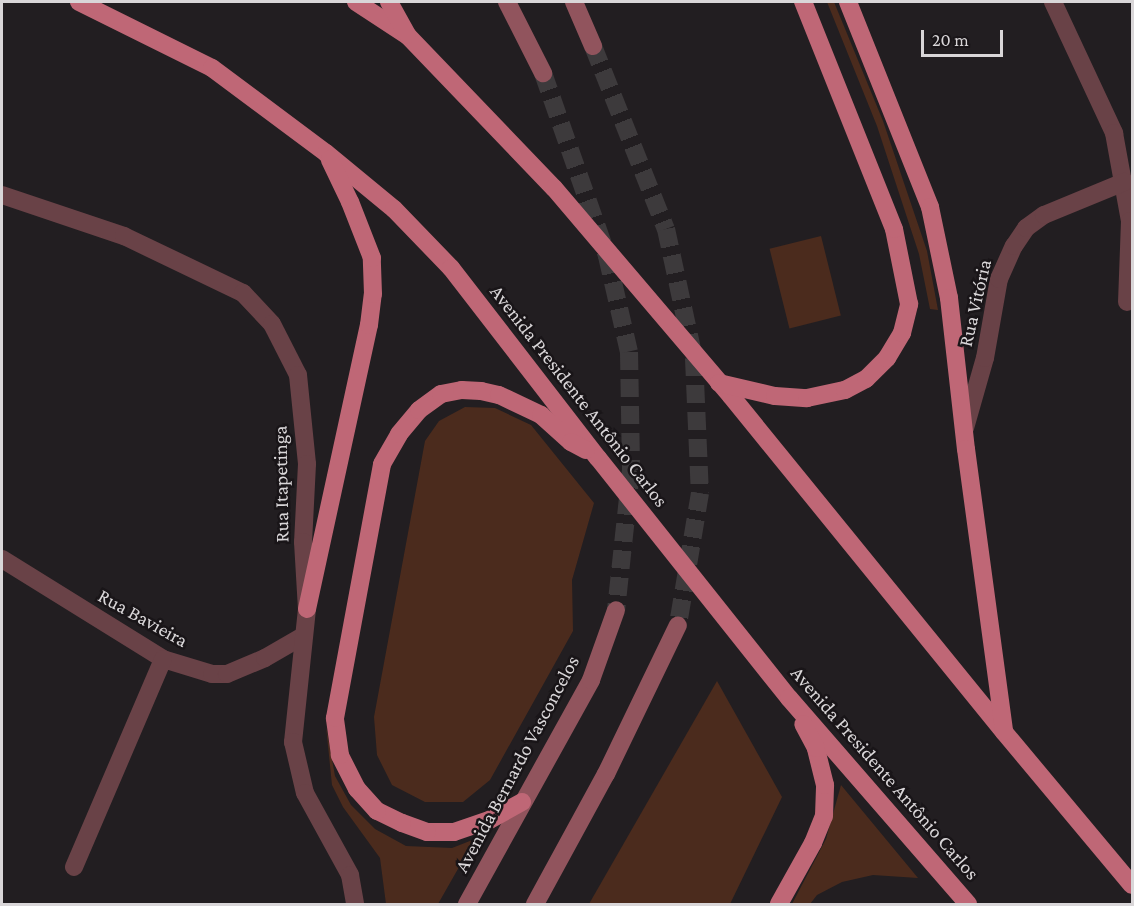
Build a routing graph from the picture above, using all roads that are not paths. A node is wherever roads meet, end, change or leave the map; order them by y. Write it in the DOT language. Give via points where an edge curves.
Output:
graph roads {
  1 [pos="80,2"];
  2 [pos="356,2"];
  3 [pos="389,2"];
  4 [pos="507,2"];
  5 [pos="574,2"];
  6 [pos="803,2"];
  7 [pos="848,2"];
  8 [pos="1053,2"];
  9 [pos="408,36"];
  10 [pos="593,46"];
  11 [pos="543,73"];
  12 [pos="326,153"];
  13 [pos="1124,182"];
  14 [pos="2,195"];
  15 [pos="1127,302"];
  16 [pos="719,383"];
  17 [pos="965,428"];
  18 [pos="598,458"];
  19 [pos="2,559"];
  20 [pos="307,609"];
  21 [pos="616,610"];
  22 [pos="678,625"];
  23 [pos="303,636"];
  24 [pos="163,658"];
  25 [pos="789,698"];
  26 [pos="1004,732"];
  27 [pos="522,802"];
  28 [pos="74,867"];
  29 [pos="1132,885"];
  30 [pos="355,904"];
  31 [pos="467,904"];
  32 [pos="535,904"];
  33 [pos="779,904"];
  34 [pos="968,904"];
  1 -- 12 [label="highway, Avenida Presidente Antônio Carlos" via="213,68"];
  2 -- 9 [label="highway"];
  3 -- 9 [label="highway"];
  4 -- 11 [label="main road"];
  5 -- 10 [label="main road"];
  6 -- 16 [label="highway" via="894,229 909,304 902,333 887,357 866,379 845,390 807,398 775,396"];
  7 -- 17 [label="highway" via="930,207 949,298"];
  8 -- 13 [label="street" via="1114,133"];
  9 -- 16 [label="highway" via="554,188"];
  12 -- 18 [label="highway, Avenida Presidente Antônio Carlos" via="394,209 451,268"];
  12 -- 20 [label="highway" via="372,258 373,294"];
  13 -- 15 [label="street" via="1130,221"];
  13 -- 17 [label="street, Rua Vitória" via="1044,215 1026,228 1014,246 999,279 985,358"];
  14 -- 20 [label="street, Rua Itapetinga" via="124,237 207,274 243,293 272,324 298,375 307,464 303,542"];
  16 -- 26 [label="highway"];
  17 -- 26 [label="highway"];
  18 -- 25 [label="highway, Avenida Presidente Antônio Carlos"];
  18 -- 27 [label="highway" via="571,442 541,415 499,396 462,390 441,394 418,410 382,464 334,718 340,755 357,789 377,811 427,832 454,832 489,820"];
  19 -- 24 [label="street, Rua Bavieira"];
  20 -- 23 [label="street, Rua Itapetinga"];
  21 -- 27 [label="main road, Avenida Bernardo Vasconcelos" via="591,680"];
  22 -- 32 [label="main road" via="606,774"];
  23 -- 24 [label="street, Rua Bavieira" via="227,674 212,674"];
  23 -- 30 [label="street, Rua Itapetinga" via="293,742 305,793 350,875"];
  24 -- 28 [label="street"];
  25 -- 33 [label="highway" via="816,748 825,785 824,816"];
  25 -- 34 [label="highway, Avenida Presidente Antônio Carlos"];
  26 -- 29 [label="highway"];
  27 -- 31 [label="main road, Avenida Bernardo Vasconcelos"];
}
